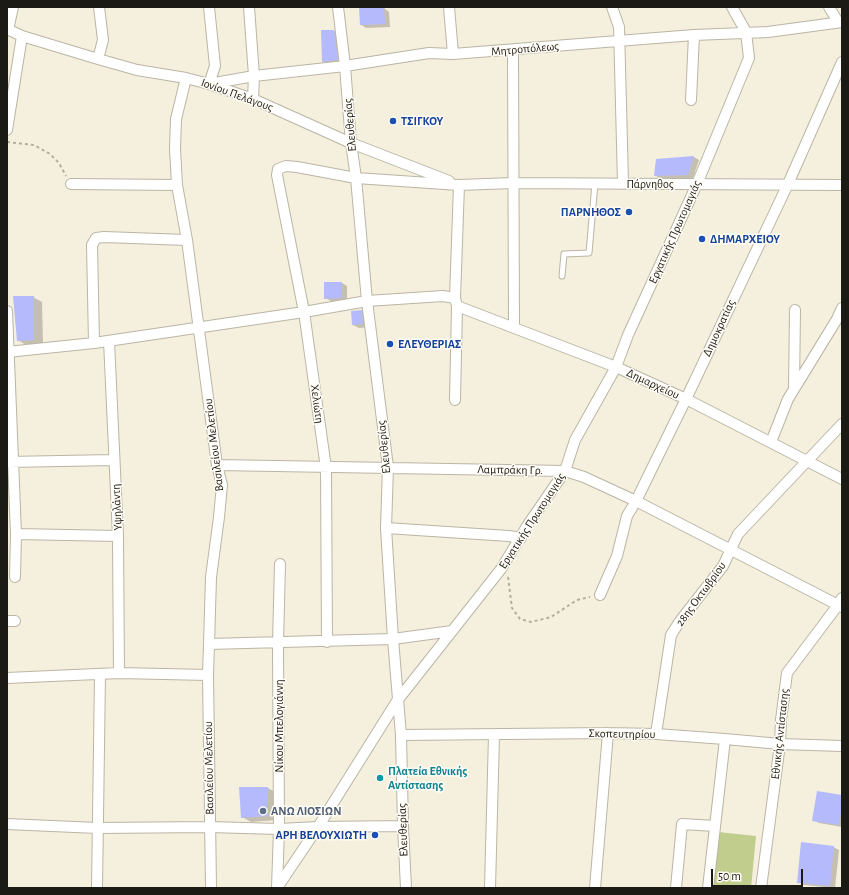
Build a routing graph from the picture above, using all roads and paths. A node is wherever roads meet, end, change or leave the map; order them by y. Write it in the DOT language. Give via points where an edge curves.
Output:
graph roads {
  1 [pos="13,7"];
  2 [pos="99,7"];
  3 [pos="209,7"];
  4 [pos="249,7"];
  5 [pos="338,7"];
  6 [pos="449,7"];
  7 [pos="612,7"];
  8 [pos="732,7"];
  9 [pos="830,7"];
  10 [pos="840,22"];
  11 [pos="8,29"];
  12 [pos="746,32"];
  13 [pos="694,34"];
  14 [pos="22,36"];
  15 [pos="620,40"];
  16 [pos="513,50"];
  17 [pos="453,54"];
  18 [pos="98,59"];
  19 [pos="842,62"];
  20 [pos="345,66"];
  21 [pos="254,76"];
  22 [pos="186,78"];
  23 [pos="209,84"];
  24 [pos="252,99"];
  25 [pos="691,100"];
  26 [pos="7,130"];
  27 [pos="7,142"];
  28 [pos="351,143"];
  29 [pos="278,169"];
  30 [pos="356,178"];
  31 [pos="513,183"];
  32 [pos="595,183"];
  33 [pos="71,184"];
  34 [pos="623,184"];
  35 [pos="697,184"];
  36 [pos="788,184"];
  37 [pos="177,185"];
  38 [pos="459,185"];
  39 [pos="842,185"];
  40 [pos="187,240"];
  41 [pos="562,276"];
  42 [pos="367,300"];
  43 [pos="456,302"];
  44 [pos="842,308"];
  45 [pos="795,310"];
  46 [pos="7,311"];
  47 [pos="304,312"];
  48 [pos="839,321"];
  49 [pos="514,327"];
  50 [pos="200,328"];
  51 [pos="109,341"];
  52 [pos="94,344"];
  53 [pos="8,352"];
  54 [pos="616,367"];
  55 [pos="794,389"];
  56 [pos="686,399"];
  57 [pos="455,400"];
  58 [pos="842,424"];
  59 [pos="771,442"];
  60 [pos="114,460"];
  61 [pos="808,461"];
  62 [pos="10,462"];
  63 [pos="217,465"];
  64 [pos="326,468"];
  65 [pos="388,468"];
  66 [pos="565,471"];
  67 [pos="842,479"];
  68 [pos="636,502"];
  69 [pos="386,528"];
  70 [pos="16,534"];
  71 [pos="118,536"];
  72 [pos="521,538"];
  73 [pos="731,549"];
  74 [pos="280,564"];
  75 [pos="501,569"];
  76 [pos="15,577"];
  77 [pos="600,595"];
  78 [pos="841,603"];
  79 [pos="452,631"];
  80 [pos="393,639"];
  81 [pos="327,642"];
  82 [pos="278,643"];
  83 [pos="209,644"];
  84 [pos="119,673"];
  85 [pos="100,675"];
  86 [pos="208,675"];
  87 [pos="7,678"];
  88 [pos="397,701"];
  89 [pos="608,733"];
  90 [pos="656,734"];
  91 [pos="401,735"];
  92 [pos="494,735"];
  93 [pos="725,738"];
  94 [pos="780,744"];
  95 [pos="842,746"];
  96 [pos="7,824"];
  97 [pos="403,826"];
  98 [pos="715,826"];
  99 [pos="210,827"];
  100 [pos="318,827"];
  101 [pos="97,828"];
  102 [pos="279,829"];
  103 [pos="97,888"];
  104 [pos="211,888"];
  105 [pos="277,888"];
  106 [pos="406,888"];
  107 [pos="490,888"];
  108 [pos="595,888"];
  109 [pos="676,888"];
  110 [pos="708,888"];
  111 [pos="761,888"];
  1 -- 11 [label="street"];
  2 -- 18 [label="street" via="103,40"];
  3 -- 23 [label="street" via="214,66"];
  4 -- 21 [label="street"];
  5 -- 20 [label="street, Ελευθερίας"];
  6 -- 17 [label="street"];
  7 -- 15 [label="street" via="619,27"];
  8 -- 12 [label="street, Εργατικής Πρωτομαγιάς"];
  9 -- 10 [label="street"];
  10 -- 12 [label="street, Μητροπόλεως" via="768,32"];
  11 -- 14 [label="street, Ιονίου Πελάγους"];
  12 -- 13 [label="street, Μητροπόλεως"];
  12 -- 35 [label="street, Εργατικής Πρωτομαγιάς" via="749,58"];
  13 -- 15 [label="street, Μητροπόλεως"];
  13 -- 25 [label="street"];
  14 -- 18 [label="street, Ιονίου Πελάγους"];
  14 -- 26 [label="street"];
  15 -- 16 [label="street, Μητροπόλεως"];
  15 -- 34 [label="street"];
  16 -- 17 [label="street, Μητροπόλεως"];
  16 -- 31 [label="street"];
  17 -- 20 [label="street, Μητροπόλεως" via="429,53"];
  18 -- 22 [label="street, Ιονίου Πελάγους" via="137,70"];
  19 -- 36 [label="street, Δημοκρατίας"];
  20 -- 21 [label="street, Μητροπόλεως"];
  20 -- 28 [label="street, Ελευθερίας"];
  21 -- 23 [label="street, Μητροπόλεως"];
  21 -- 24 [label="street"];
  22 -- 23 [label="street, Ιονίου Πελάγους"];
  22 -- 37 [label="street, Βασιλείου Μελετίου" via="176,119"];
  23 -- 24 [label="street, Ιονίου Πελάγους"];
  24 -- 28 [label="street, Ιονίου Πελάγους"];
  27 -- 33 [label="path" via="34,145 50,154"];
  28 -- 30 [label="street, Ελευθερίας"];
  28 -- 38 [label="street, Ιονίου Πελάγους"];
  29 -- 30 [label="street, Πάρνηθος" via="286,166 297,167"];
  29 -- 47 [label="street, Χελιώτη" via="277,175"];
  30 -- 38 [label="street, Πάρνηθος"];
  30 -- 42 [label="street, Ελευθερίας"];
  31 -- 32 [label="street, Πάρνηθος"];
  31 -- 38 [label="street, Πάρνηθος"];
  31 -- 49 [label="street"];
  32 -- 34 [label="street, Πάρνηθος"];
  32 -- 41 [label="lane" via="589,253 564,254"];
  33 -- 37 [label="street"];
  34 -- 35 [label="street, Πάρνηθος"];
  35 -- 36 [label="street, Πάρνηθος"];
  35 -- 54 [label="street, Εργατικής Πρωτομαγιάς"];
  36 -- 39 [label="street, Πάρνηθος"];
  36 -- 56 [label="street, Δημοκρατίας"];
  37 -- 40 [label="street, Βασιλείου Μελετίου"];
  38 -- 43 [label="street"];
  40 -- 50 [label="street, Βασιλείου Μελετίου"];
  40 -- 52 [label="street" via="96,238 92,245"];
  42 -- 43 [label="street, Δημαρχείου" via="443,296"];
  42 -- 47 [label="street, Δημαρχείου"];
  42 -- 65 [label="street, Ελευθερίας"];
  43 -- 49 [label="street, Δημαρχείου"];
  43 -- 57 [label="street"];
  44 -- 48 [label="street"];
  45 -- 55 [label="street"];
  46 -- 53 [label="street"];
  47 -- 50 [label="street, Δημαρχείου"];
  47 -- 64 [label="street, Χελιώτη"];
  48 -- 55 [label="street"];
  49 -- 54 [label="street, Δημαρχείου"];
  50 -- 51 [label="street, Δημαρχείου"];
  50 -- 63 [label="street, Βασιλείου Μελετίου"];
  51 -- 52 [label="street, Δημαρχείου"];
  51 -- 60 [label="street, Υψηλάντη"];
  52 -- 53 [label="street, Δημαρχείου"];
  53 -- 62 [label="street"];
  54 -- 56 [label="street, Δημαρχείου"];
  54 -- 66 [label="street, Εργατικής Πρωτομαγιάς" via="575,440"];
  55 -- 59 [label="street"];
  56 -- 59 [label="street, Δημαρχείου"];
  56 -- 68 [label="street, Δημοκρατίας"];
  58 -- 61 [label="street, 28ης Οκτωβρίου"];
  59 -- 61 [label="street, Δημαρχείου"];
  60 -- 62 [label="street"];
  60 -- 71 [label="street, Υψηλάντη"];
  61 -- 67 [label="street, Δημαρχείου"];
  61 -- 73 [label="street, 28ης Οκτωβρίου" via="738,534"];
  62 -- 70 [label="street"];
  63 -- 64 [label="street, Λαμπράκη Γρ."];
  63 -- 83 [label="street, Βασιλείου Μελετίου" via="222,485 211,577"];
  64 -- 65 [label="street, Λαμπράκη Γρ."];
  64 -- 81 [label="street, Χελιώτη"];
  65 -- 66 [label="street, Λαμπράκη Γρ."];
  65 -- 69 [label="street, Ελευθερίας"];
  66 -- 68 [label="street, Λαμπράκη Γρ." via="584,477"];
  66 -- 72 [label="street, Εργατικής Πρωτομαγιάς"];
  68 -- 73 [label="street, Λαμπράκη Γρ."];
  68 -- 77 [label="street, Δημοκρατίας" via="627,516 617,556"];
  69 -- 72 [label="street"];
  69 -- 80 [label="street, Ελευθερίας"];
  70 -- 71 [label="street"];
  70 -- 76 [label="street"];
  71 -- 84 [label="street, Υψηλάντη"];
  72 -- 75 [label="street, Εργατικής Πρωτομαγιάς"];
  73 -- 78 [label="street, Λαμπράκη Γρ."];
  73 -- 90 [label="street, 28ης Οκτωβρίου" via="724,566 671,635"];
  74 -- 82 [label="street, Νίκου Μπελογιάννη"];
  75 -- 77 [label="path" via="508,574 512,608 520,619 531,622 551,617 577,600"];
  75 -- 79 [label="street, Εργατικής Πρωτομαγιάς"];
  78 -- 94 [label="street, Εθνικής Αντίστασης" via="787,672"];
  79 -- 80 [label="street"];
  79 -- 88 [label="street, Εργατικής Πρωτομαγιάς"];
  80 -- 81 [label="street"];
  80 -- 88 [label="street, Ελευθερίας"];
  81 -- 82 [label="street"];
  82 -- 83 [label="street"];
  82 -- 102 [label="street, Νίκου Μπελογιάννη"];
  83 -- 86 [label="street, Βασιλείου Μελετίου"];
  84 -- 85 [label="street"];
  84 -- 86 [label="street"];
  85 -- 87 [label="street"];
  85 -- 101 [label="street"];
  86 -- 99 [label="street, Βασιλείου Μελετίου"];
  88 -- 91 [label="street, Ελευθερίας"];
  88 -- 100 [label="street, Εργατικής Πρωτομαγιάς"];
  89 -- 90 [label="street, Σκοπευτηρίου"];
  89 -- 92 [label="street, Σκοπευτηρίου"];
  89 -- 108 [label="street"];
  90 -- 93 [label="street, Σκοπευτηρίου"];
  91 -- 92 [label="street, Σκοπευτηρίου"];
  91 -- 97 [label="street, Ελευθερίας"];
  92 -- 107 [label="street"];
  93 -- 94 [label="street, Σκοπευτηρίου"];
  93 -- 98 [label="street"];
  94 -- 95 [label="street, Σκοπευτηρίου"];
  94 -- 111 [label="street, Εθνικής Αντίστασης"];
  96 -- 101 [label="street"];
  97 -- 100 [label="street"];
  97 -- 106 [label="street, Ελευθερίας"];
  98 -- 109 [label="street" via="682,824"];
  98 -- 110 [label="street"];
  99 -- 101 [label="street"];
  99 -- 102 [label="street"];
  99 -- 104 [label="street, Βασιλείου Μελετίου"];
  100 -- 102 [label="street"];
  100 -- 105 [label="street, Εργατικής Πρωτομαγιάς"];
  101 -- 103 [label="street"];
  102 -- 105 [label="street, Νίκου Μπελογιάννη"];
}
